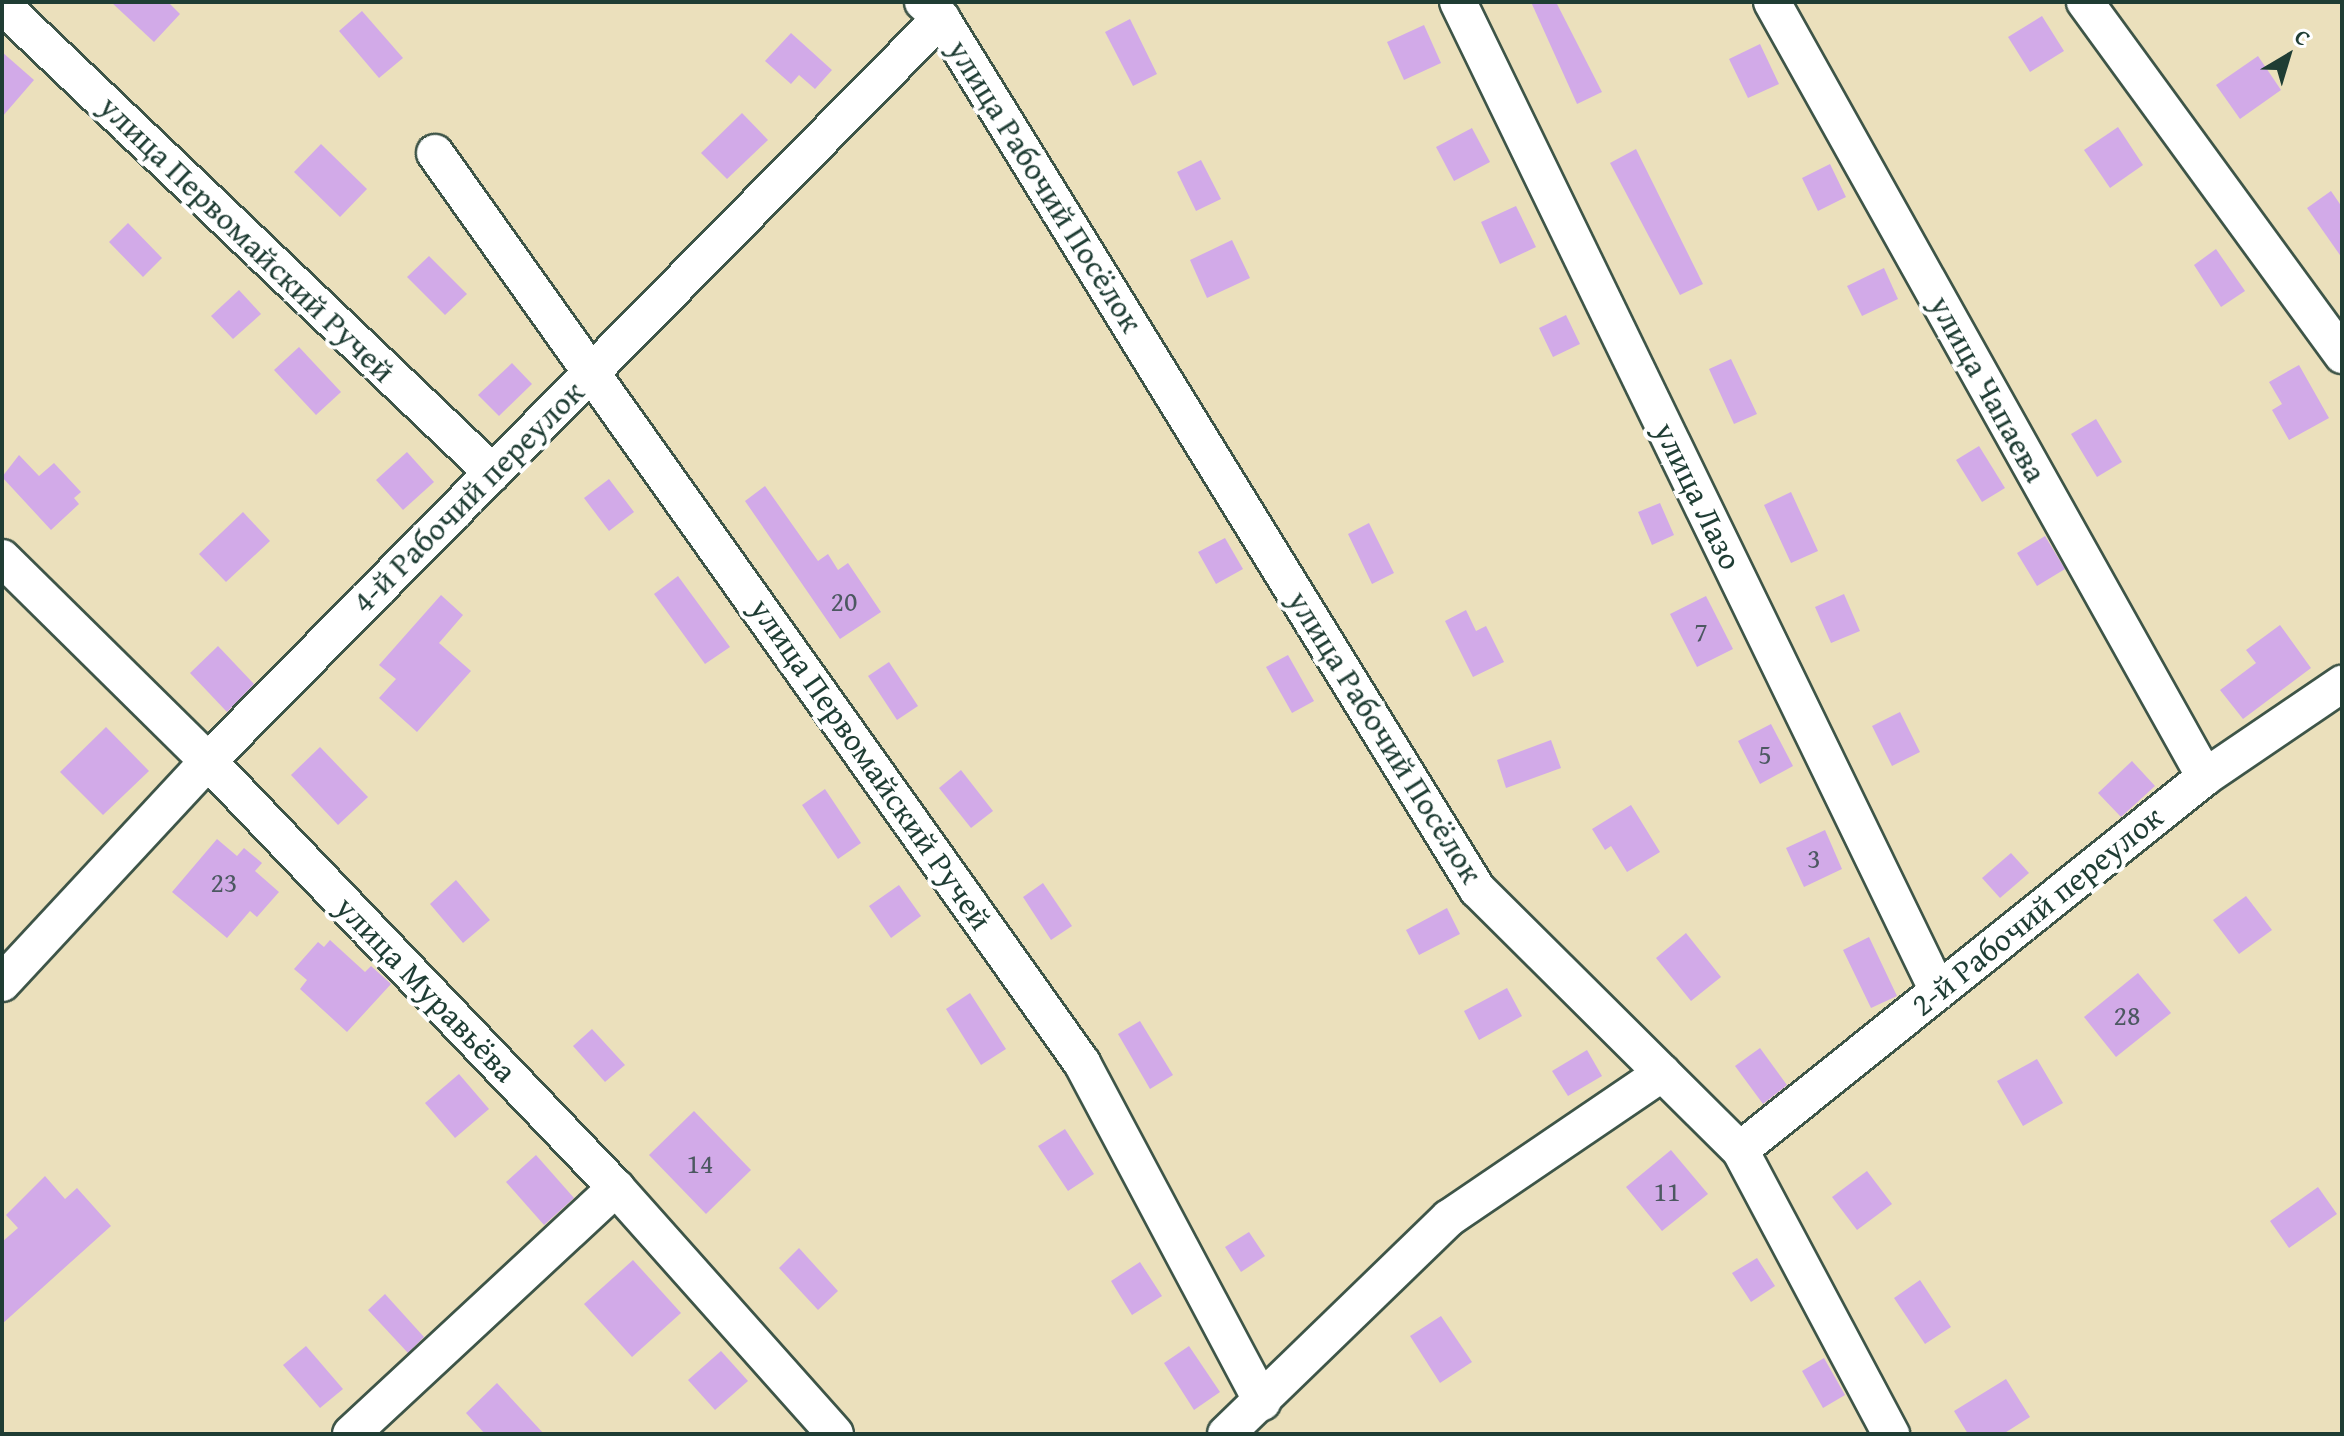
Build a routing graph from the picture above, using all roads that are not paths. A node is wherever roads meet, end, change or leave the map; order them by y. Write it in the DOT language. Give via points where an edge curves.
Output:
graph roads {
  1 [pos="1458,2"];
  2 [pos="1772,2"];
  3 [pos="2085,2"];
  4 [pos="2,5"];
  5 [pos="934,7"];
  6 [pos="435,153"];
  7 [pos="2342,355"];
  8 [pos="594,370"];
  9 [pos="493,473"];
  10 [pos="2,558"];
  11 [pos="2342,684"];
  12 [pos="208,761"];
  13 [pos="2205,777"];
  14 [pos="2,983"];
  15 [pos="1938,991"];
  16 [pos="1662,1073"];
  17 [pos="1740,1150"];
  18 [pos="616,1188"];
  19 [pos="1262,1402"];
  20 [pos="351,1434"];
  21 [pos="835,1434"];
  22 [pos="1226,1434"];
  23 [pos="1891,1434"];
  1 -- 15 [label="street, улица Лазо"];
  2 -- 13 [label="street, улица Чапаева"];
  3 -- 7 [label="street"];
  4 -- 9 [label="street, улица Первомайский Ручей"];
  5 -- 8 [label="street, 4-й Рабочий переулок"];
  5 -- 16 [label="street, улица Рабочий Посёлок" via="1477,889"];
  6 -- 8 [label="street, улица Первомайский Ручей"];
  8 -- 9 [label="street, 4-й Рабочий переулок"];
  8 -- 19 [label="street, улица Первомайский Ручей" via="1082,1063"];
  9 -- 12 [label="street, 4-й Рабочий переулок"];
  10 -- 12 [label="street, улица Муравьёва"];
  11 -- 13 [label="street, 2-й Рабочий переулок"];
  12 -- 14 [label="street, 4-й Рабочий переулок"];
  12 -- 18 [label="street, улица Муравьёва"];
  13 -- 15 [label="street, 2-й Рабочий переулок"];
  15 -- 17 [label="street, 2-й Рабочий переулок"];
  16 -- 17 [label="street, улица Рабочий Посёлок"];
  16 -- 19 [label="street" via="1449,1218"];
  17 -- 23 [label="street, улица Рабочий Посёлок"];
  18 -- 20 [label="street"];
  18 -- 21 [label="street, улица Муравьёва"];
  19 -- 22 [label="street"];
}
